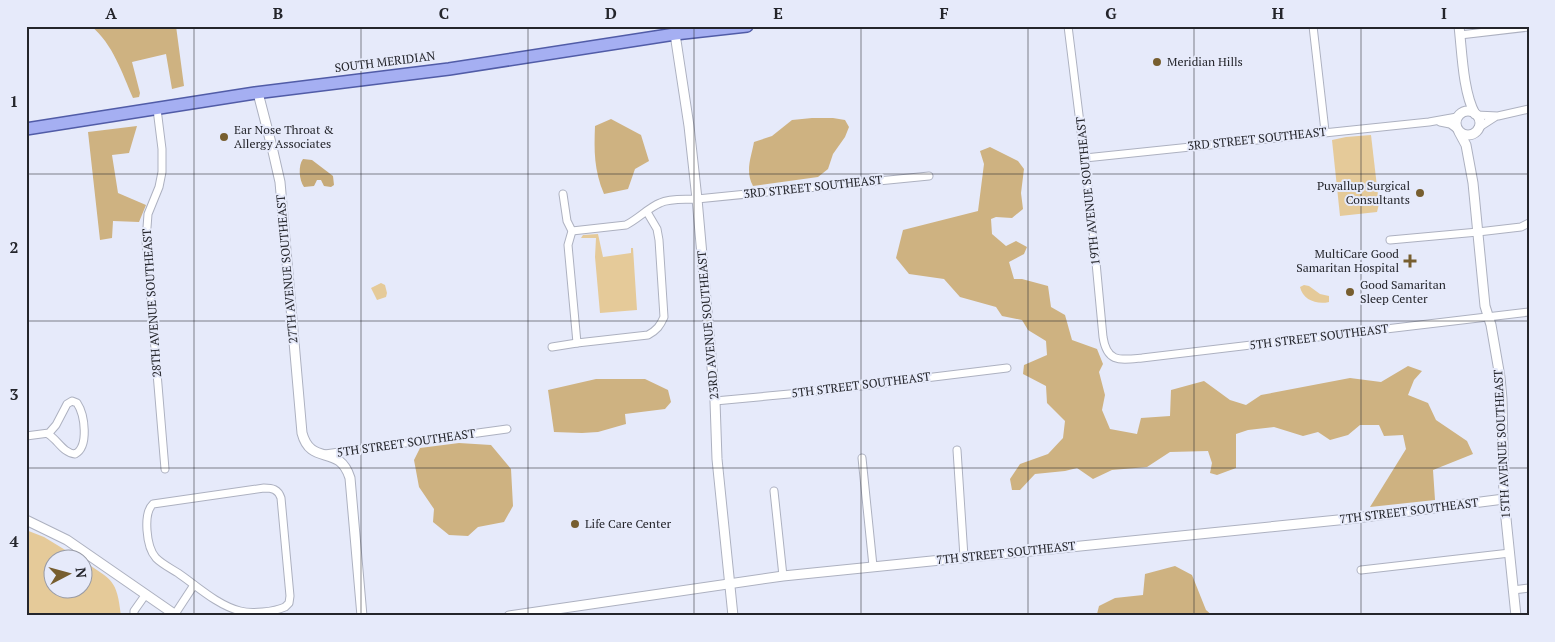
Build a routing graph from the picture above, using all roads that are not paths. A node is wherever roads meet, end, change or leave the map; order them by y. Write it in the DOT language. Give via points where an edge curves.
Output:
graph roads {
  1 [pos="748,26"];
  2 [pos="1068,26"];
  3 [pos="1313,26"];
  4 [pos="1529,26"];
  5 [pos="675,30"];
  6 [pos="1459,30"];
  7 [pos="1465,74"];
  8 [pos="258,93"];
  9 [pos="156,109"];
  10 [pos="1529,109"];
  11 [pos="1476,115"];
  12 [pos="1459,116"];
  13 [pos="1498,116"];
  14 [pos="1429,122"];
  15 [pos="26,129"];
  16 [pos="1477,130"];
  17 [pos="1325,131"];
  18 [pos="1458,131"];
  19 [pos="1084,158"];
  20 [pos="929,176"];
  21 [pos="1473,183"];
  22 [pos="564,194"];
  23 [pos="697,199"];
  24 [pos="647,212"];
  25 [pos="1529,223"];
  26 [pos="1525,228"];
  27 [pos="572,231"];
  28 [pos="1478,232"];
  29 [pos="1390,240"];
  30 [pos="1529,312"];
  31 [pos="1488,317"];
  32 [pos="577,344"];
  33 [pos="552,347"];
  34 [pos="1110,355"];
  35 [pos="1007,368"];
  36 [pos="715,402"];
  37 [pos="506,429"];
  38 [pos="48,434"];
  39 [pos="26,436"];
  40 [pos="307,447"];
  41 [pos="957,450"];
  42 [pos="325,454"];
  43 [pos="862,458"];
  44 [pos="165,469"];
  45 [pos="774,491"];
  46 [pos="1504,499"];
  47 [pos="26,520"];
  48 [pos="1510,553"];
  49 [pos="964,557"];
  50 [pos="873,566"];
  51 [pos="1361,570"];
  52 [pos="783,576"];
  53 [pos="730,584"];
  54 [pos="194,585"];
  55 [pos="1529,588"];
  56 [pos="1514,590"];
  57 [pos="146,594"];
  58 [pos="176,615"];
  59 [pos="134,616"];
  60 [pos="362,616"];
  61 [pos="509,616"];
  62 [pos="733,616"];
  63 [pos="1516,616"];
  1 -- 5 [label="main road, SOUTH MERIDIAN"];
  2 -- 19 [label="street, 19TH AVENUE SOUTHEAST"];
  3 -- 17 [label="street"];
  4 -- 6 [label="street"];
  5 -- 8 [label="main road, SOUTH MERIDIAN" via="481,64"];
  5 -- 23 [label="street, 23RD AVENUE SOUTHEAST"];
  6 -- 7 [label="street"];
  7 -- 11 [label="street"];
  7 -- 12 [label="street" via="1465,97"];
  8 -- 9 [label="main road, SOUTH MERIDIAN"];
  8 -- 40 [label="street, 27TH AVENUE SOUTHEAST" via="280,182 302,433"];
  9 -- 15 [label="main road, SOUTH MERIDIAN"];
  9 -- 44 [label="street, 28TH AVENUE SOUTHEAST" via="162,172 148,214 146,242"];
  10 -- 13 [label="street"];
  11 -- 12 [label="street" via="1468,111"];
  11 -- 13 [label="street"];
  11 -- 16 [label="street" via="1479,121"];
  12 -- 14 [label="street, 3RD STREET SOUTHEAST"];
  12 -- 18 [label="street"];
  13 -- 16 [label="street"];
  14 -- 17 [label="street, 3RD STREET SOUTHEAST"];
  14 -- 18 [label="street, 3RD STREET SOUTHEAST" via="1450,124"];
  16 -- 18 [label="street" via="1470,135"];
  16 -- 21 [label="street, 15TH AVENUE SOUTHEAST" via="1472,140"];
  17 -- 19 [label="street, 3RD STREET SOUTHEAST"];
  18 -- 21 [label="street, 15TH AVENUE SOUTHEAST" via="1466,145"];
  19 -- 34 [label="street, 19TH AVENUE SOUTHEAST" via="1103,337"];
  20 -- 23 [label="street, 3RD STREET SOUTHEAST"];
  21 -- 28 [label="street, 15TH AVENUE SOUTHEAST"];
  22 -- 27 [label="street" via="567,220"];
  23 -- 24 [label="street, 3RD STREET SOUTHEAST" via="662,202"];
  23 -- 36 [label="street, 23RD AVENUE SOUTHEAST"];
  24 -- 27 [label="street, 3RD STREET SOUTHEAST" via="626,225"];
  24 -- 32 [label="street" via="659,240 664,317 660,326 648,335"];
  25 -- 26 [label="street"];
  26 -- 28 [label="street"];
  27 -- 32 [label="street" via="568,245"];
  28 -- 29 [label="street"];
  28 -- 31 [label="street, 15TH AVENUE SOUTHEAST"];
  30 -- 31 [label="street, 5TH STREET SOUTHEAST"];
  31 -- 34 [label="street, 5TH STREET SOUTHEAST" via="1142,358 1123,359"];
  31 -- 46 [label="street, 15TH AVENUE SOUTHEAST" via="1502,399"];
  32 -- 33 [label="street"];
  35 -- 36 [label="street, 5TH STREET SOUTHEAST"];
  36 -- 53 [label="street, 23RD AVENUE SOUTHEAST" via="716,452"];
  37 -- 42 [label="street, 5TH STREET SOUTHEAST"];
  38 -- 38 [label="street" via="66,404 71,401 77,403 84,430 80,451 69,453"];
  38 -- 39 [label="street"];
  40 -- 42 [label="street, 5TH STREET SOUTHEAST" via="318,454"];
  41 -- 49 [label="street"];
  42 -- 60 [label="street" via="339,460 350,478"];
  43 -- 50 [label="street"];
  45 -- 52 [label="street"];
  46 -- 48 [label="street, 15TH AVENUE SOUTHEAST"];
  46 -- 49 [label="street, 7TH STREET SOUTHEAST" via="1348,519"];
  47 -- 57 [label="street" via="67,540"];
  48 -- 51 [label="street"];
  48 -- 56 [label="street, 15TH AVENUE SOUTHEAST"];
  49 -- 50 [label="street, 7TH STREET SOUTHEAST"];
  50 -- 52 [label="street, 7TH STREET SOUTHEAST"];
  52 -- 53 [label="street, 7TH STREET SOUTHEAST"];
  53 -- 61 [label="street, 7TH STREET SOUTHEAST"];
  53 -- 62 [label="street, 23RD AVENUE SOUTHEAST"];
  54 -- 54 [label="street" via="240,611 281,609 288,605 290,596 280,494 264,488 160,502 149,509 147,522 152,554"];
  54 -- 58 [label="street"];
  55 -- 56 [label="street"];
  56 -- 63 [label="street, 15TH AVENUE SOUTHEAST"];
  57 -- 58 [label="street"];
  57 -- 59 [label="street"];
}
